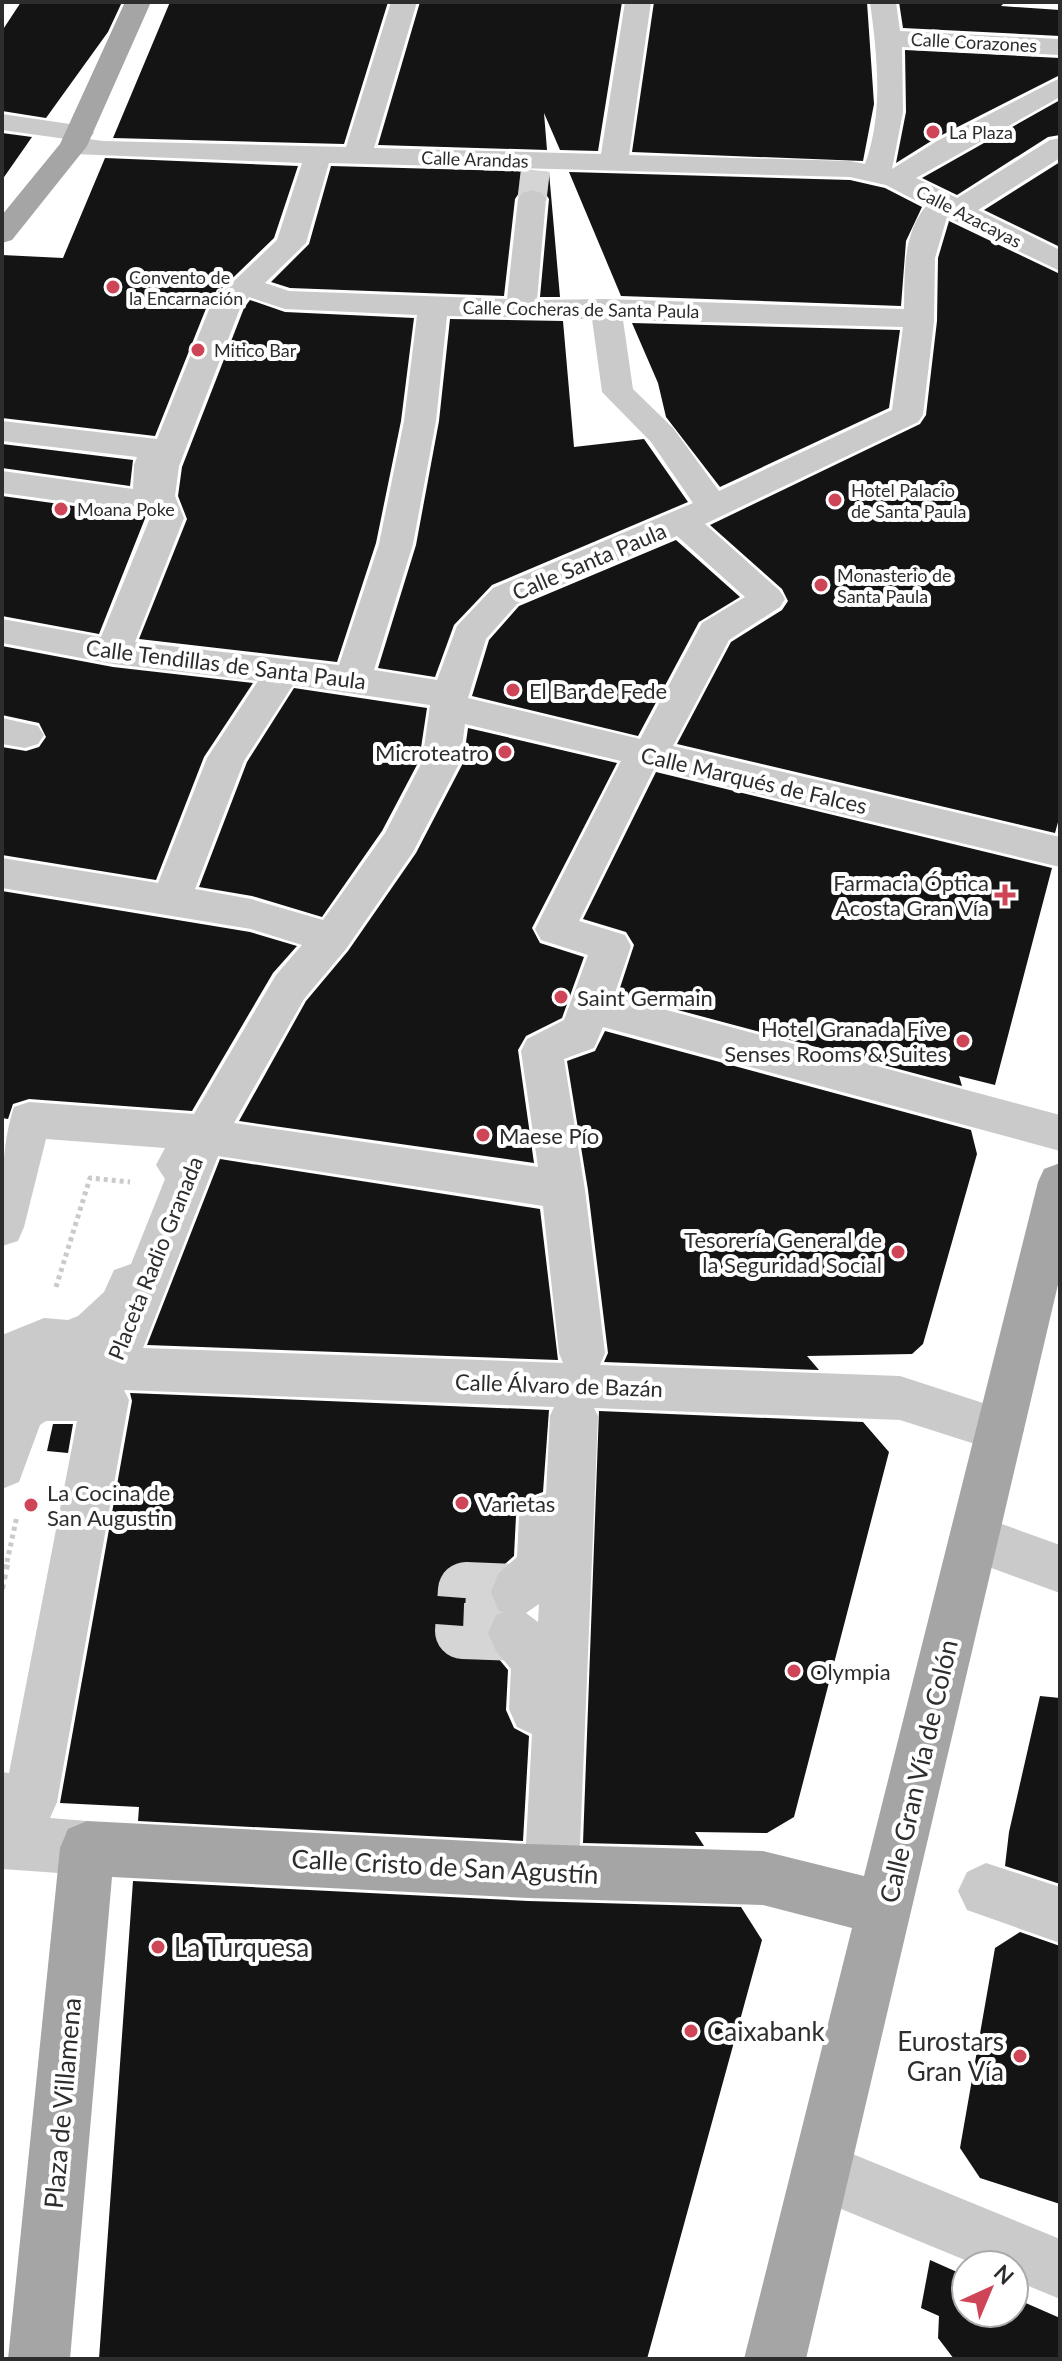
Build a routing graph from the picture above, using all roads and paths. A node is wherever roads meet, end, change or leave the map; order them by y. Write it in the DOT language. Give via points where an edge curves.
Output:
graph roads {
  1 [pos="138,2"];
  2 [pos="404,2"];
  3 [pos="638,2"];
  4 [pos="883,2"];
  5 [pos="889,38"];
  6 [pos="1060,47"];
  7 [pos="1060,86"];
  8 [pos="2,122"];
  9 [pos="76,139"];
  10 [pos="1060,146"];
  11 [pos="318,155"];
  12 [pos="358,155"];
  13 [pos="614,163"];
  14 [pos="886,176"];
  15 [pos="532,199"];
  16 [pos="952,206"];
  17 [pos="2,234"];
  18 [pos="1060,262"];
  19 [pos="246,286"];
  20 [pos="521,306"];
  21 [pos="433,307"];
  22 [pos="606,308"];
  23 [pos="919,320"];
  24 [pos="2,431"];
  25 [pos="2,475"];
  26 [pos="2,482"];
  27 [pos="154,495"];
  28 [pos="706,497"];
  29 [pos="690,529"];
  30 [pos="2,631"];
  31 [pos="115,647"];
  32 [pos="355,673"];
  33 [pos="279,678"];
  34 [pos="449,701"];
  35 [pos="1060,852"];
  36 [pos="2,873"];
  37 [pos="172,899"];
  38 [pos="332,938"];
  39 [pos="594,1008"];
  40 [pos="205,1133"];
  41 [pos="1060,1133"];
  42 [pos="1060,1182"];
  43 [pos="168,1185"];
  44 [pos="563,1190"];
  45 [pos="2,1227"];
  46 [pos="54,1296"];
  47 [pos="2,1356"];
  48 [pos="112,1368"];
  49 [pos="569,1384"];
  50 [pos="2,1387"];
  51 [pos="1000,1430"];
  52 [pos="2,1466"];
  53 [pos="974,1538"];
  54 [pos="1060,1569"];
  55 [pos="2,1799"];
  56 [pos="2,1842"];
  57 [pos="87,1848"];
  58 [pos="540,1858"];
  59 [pos="986,1891"];
  60 [pos="885,1910"];
  61 [pos="1060,1915"];
  62 [pos="821,2171"];
  63 [pos="1060,2269"];
  64 [pos="39,2359"];
  65 [pos="775,2359"];
  1 -- 9 [label="main road"];
  2 -- 12 [label="street"];
  3 -- 13 [label="street"];
  4 -- 5 [label="street"];
  5 -- 6 [label="street, Calle Corazones"];
  5 -- 14 [label="street"];
  7 -- 14 [label="street"];
  8 -- 9 [label="street, Calle Arandas"];
  9 -- 11 [label="street, Calle Arandas"];
  9 -- 17 [label="main road"];
  10 -- 16 [label="street"];
  11 -- 12 [label="street, Calle Arandas"];
  11 -- 19 [label="street" via="291,243"];
  12 -- 13 [label="street, Calle Arandas"];
  13 -- 14 [label="street, Calle Arandas" via="850,169"];
  14 -- 16 [label="street, Calle Azacayas"];
  15 -- 20 [label="street"];
  16 -- 18 [label="street, Calle Azacayas"];
  16 -- 23 [label="street, Calle Santa Paula" via="931,214 920,254"];
  19 -- 21 [label="street, Calle Cocheras de Santa Paula" via="285,300"];
  19 -- 27 [label="street" via="227,302"];
  20 -- 21 [label="street, Calle Cocheras de Santa Paula"];
  20 -- 22 [label="street, Calle Cocheras de Santa Paula"];
  21 -- 32 [label="street" via="420,421 396,544"];
  22 -- 23 [label="street, Calle Cocheras de Santa Paula"];
  22 -- 28 [label="street" via="618,392 662,435"];
  23 -- 34 [label="street, Calle Santa Paula" via="907,415 682,521 505,596 470,635"];
  24 -- 27 [label="street" via="157,449 150,465"];
  25 -- 27 [label="street"];
  26 -- 27 [label="street" via="150,502"];
  27 -- 31 [label="street" via="167,518"];
  29 -- 39 [label="street" via="768,599 715,632 555,929 611,946"];
  30 -- 34 [label="street, Calle Tendillas de Santa Paula" via="113,652 356,680"];
  33 -- 37 [label="street" via="226,758"];
  34 -- 35 [label="street, Calle Marqués de Falces"];
  34 -- 38 [label="street, Calle Santa Paula" via="441,762 399,842"];
  36 -- 37 [label="street"];
  37 -- 38 [label="street" via="251,914"];
  38 -- 40 [label="street, Calle Santa Paula" via="290,987"];
  39 -- 41 [label="street"];
  39 -- 44 [label="street" via="579,1036 570,1035 542,1051"];
  40 -- 44 [label="street"];
  40 -- 48 [label="street, Placeta Radio Granada"];
  42 -- 51 [label="main road, Calle Gran Vía de Colón"];
  43 -- 45 [label="street, Placeta Radio Granada" via="195,1132 29,1120"];
  43 -- 46 [label="path" via="90,1178"];
  43 -- 47 [label="street, Placeta Radio Granada" via="123,1304 94,1332 68,1341 44,1339"];
  44 -- 49 [label="street"];
  48 -- 49 [label="street, Calle Álvaro de Bazán"];
  48 -- 50 [label="street, Placeta Radio Granada" via="42,1370"];
  49 -- 51 [label="street, Calle Álvaro de Bazán" via="900,1398"];
  49 -- 58 [label="street"];
  49 -- 58 [label="street" via="541,1568 515,1613 537,1660"];
  51 -- 53 [label="main road, Calle Gran Vía de Colón"];
  52 -- 55 [label="street" via="10,1425 19,1412 41,1398 105,1400 30,1802"];
  53 -- 54 [label="street"];
  53 -- 60 [label="main road, Calle Gran Vía de Colón"];
  56 -- 57 [label="street, Calle Cristo de San Agustín"];
  57 -- 58 [label="main road, Calle Cristo de San Agustín"];
  57 -- 64 [label="main road, Plaza de Villamena"];
  58 -- 60 [label="main road, Calle Cristo de San Agustín" via="763,1878"];
  59 -- 61 [label="street"];
  60 -- 62 [label="main road, Calle Gran Vía de Colón"];
  62 -- 63 [label="street"];
  62 -- 65 [label="main road, Calle Gran Vía de Colón"];
}
